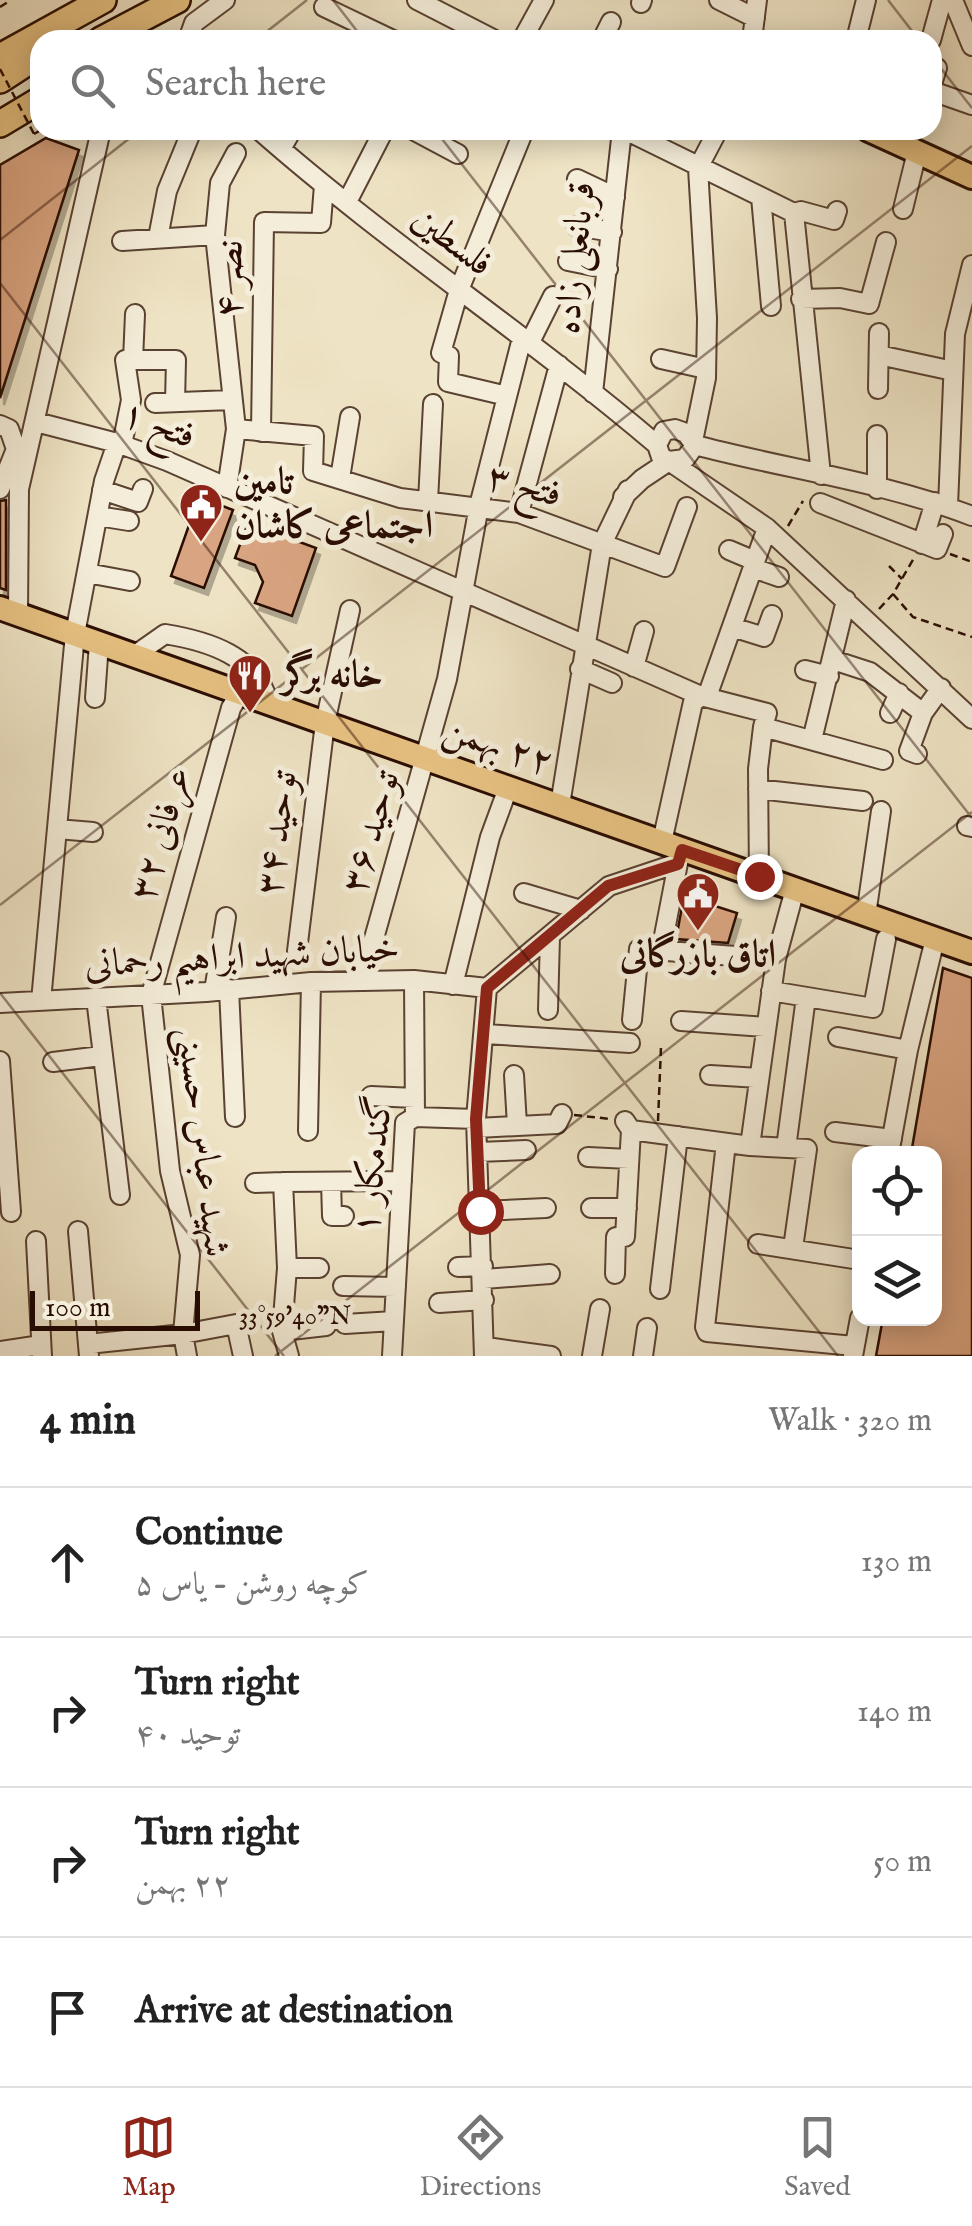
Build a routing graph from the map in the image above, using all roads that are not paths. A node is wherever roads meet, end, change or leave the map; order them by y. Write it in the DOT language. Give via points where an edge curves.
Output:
graph roads {
  1 [pos="126,0"];
  2 [pos="177,0"];
  3 [pos="199,0"];
  4 [pos="225,0"];
  5 [pos="417,0"];
  6 [pos="544,0"];
  7 [pos="718,0"];
  8 [pos="866,0"];
  9 [pos="942,0"];
  10 [pos="952,0"];
  11 [pos="94,2"];
  12 [pos="324,7"];
  13 [pos="756,9"];
  14 [pos="611,22"];
  15 [pos="47,30"];
  16 [pos="79,30"];
  17 [pos="121,30"];
  18 [pos="152,30"];
  19 [pos="192,30"];
  20 [pos="372,30"];
  21 [pos="475,30"];
  22 [pos="528,30"];
  23 [pos="607,30"];
  24 [pos="858,30"];
  25 [pos="934,30"];
  26 [pos="30,40"];
  27 [pos="972,46"];
  28 [pos="0,58"];
  29 [pos="30,60"];
  30 [pos="0,80"];
  31 [pos="30,85"];
  32 [pos="942,86"];
  33 [pos="30,103"];
  34 [pos="972,106"];
  35 [pos="30,111"];
  36 [pos="4,112"];
  37 [pos="99,140"];
  38 [pos="187,140"];
  39 [pos="271,140"];
  40 [pos="286,140"];
  41 [pos="379,140"];
  42 [pos="432,140"];
  43 [pos="520,140"];
  44 [pos="632,140"];
  45 [pos="648,140"];
  46 [pos="713,140"];
  47 [pos="891,140"];
  48 [pos="281,149"];
  49 [pos="917,152"];
  50 [pos="236,153"];
  51 [pos="458,154"];
  52 [pos="698,168"];
  53 [pos="972,177"];
  54 [pos="577,179"];
  55 [pos="324,186"];
  56 [pos="616,197"];
  57 [pos="761,198"];
  58 [pos="347,202"];
  59 [pos="904,209"];
  60 [pos="794,213"];
  61 [pos="836,215"];
  62 [pos="576,226"];
  63 [pos="612,232"];
  64 [pos="158,238"];
  65 [pos="122,240"];
  66 [pos="216,240"];
  67 [pos="886,242"];
  68 [pos="568,261"];
  69 [pos="972,265"];
  70 [pos="608,269"];
  71 [pos="459,290"];
  72 [pos="553,296"];
  73 [pos="801,299"];
  74 [pos="771,306"];
  75 [pos="136,314"];
  76 [pos="879,333"];
  77 [pos="526,340"];
  78 [pos="879,355"];
  79 [pos="661,359"];
  80 [pos="133,360"];
  81 [pos="559,365"];
  82 [pos="954,371"];
  83 [pos="706,374"];
  84 [pos="878,389"];
  85 [pos="508,396"];
  86 [pos="600,398"];
  87 [pos="231,400"];
  88 [pos="154,402"];
  89 [pos="175,402"];
  90 [pos="433,404"];
  91 [pos="350,417"];
  92 [pos="36,422"];
  93 [pos="0,425"];
  94 [pos="236,429"];
  95 [pos="672,429"];
  96 [pos="261,432"];
  97 [pos="877,436"];
  98 [pos="120,444"];
  99 [pos="692,447"];
  100 [pos="661,452"];
  101 [pos="822,476"];
  102 [pos="340,478"];
  103 [pos="227,488"];
  104 [pos="0,489"];
  105 [pos="143,489"];
  106 [pos="877,489"];
  107 [pos="102,490"];
  108 [pos="428,501"];
  109 [pos="811,502"];
  110 [pos="941,504"];
  111 [pos="480,506"];
  112 [pos="687,507"];
  113 [pos="519,513"];
  114 [pos="98,516"];
  115 [pos="972,516"];
  116 [pos="129,521"];
  117 [pos="773,533"];
  118 [pos="602,544"];
  119 [pos="729,550"];
  120 [pos="754,564"];
  121 [pos="87,572"];
  122 [pos="779,577"];
  123 [pos="130,581"];
  124 [pos="464,592"];
  125 [pos="846,600"];
  126 [pos="350,610"];
  127 [pos="9,612"];
  128 [pos="772,615"];
  129 [pos="732,627"];
  130 [pos="644,631"];
  131 [pos="75,634"];
  132 [pos="100,643"];
  133 [pos="583,646"];
  134 [pos="135,655"];
  135 [pos="634,666"];
  136 [pos="831,668"];
  137 [pos="580,669"];
  138 [pos="805,670"];
  139 [pos="612,683"];
  140 [pos="941,688"];
  141 [pos="240,692"];
  142 [pos="899,693"];
  143 [pos="702,696"];
  144 [pos="95,698"];
  145 [pos="268,702"];
  146 [pos="890,713"];
  147 [pos="923,713"];
  148 [pos="972,719"];
  149 [pos="325,723"];
  150 [pos="763,728"];
  151 [pos="812,740"];
  152 [pos="917,754"];
  153 [pos="427,759"];
  154 [pos="882,760"];
  155 [pos="508,788"];
  156 [pos="758,789"];
  157 [pos="863,801"];
  158 [pos="560,806"];
  159 [pos="880,810"];
  160 [pos="57,829"];
  161 [pos="93,831"];
  162 [pos="674,852"];
  163 [pos="759,876"];
  164 [pos="795,890"];
  165 [pos="524,893"];
  166 [pos="581,910"];
  167 [pos="866,914"];
  168 [pos="226,917"];
  169 [pos="550,937"];
  170 [pos="935,939"];
  171 [pos="886,940"];
  172 [pos="296,951"];
  173 [pos="661,951"];
  174 [pos="972,952"];
  175 [pos="776,959"];
  176 [pos="414,980"];
  177 [pos="362,981"];
  178 [pos="311,982"];
  179 [pos="453,985"];
  180 [pos="487,988"];
  181 [pos="221,990"];
  182 [pos="771,991"];
  183 [pos="151,995"];
  184 [pos="806,997"];
  185 [pos="96,998"];
  186 [pos="41,1001"];
  187 [pos="0,1003"];
  188 [pos="548,1010"];
  189 [pos="632,1020"];
  190 [pos="681,1021"];
  191 [pos="766,1027"];
  192 [pos="485,1034"];
  193 [pos="838,1037"];
  194 [pos="630,1043"];
  195 [pos="908,1050"];
  196 [pos="101,1056"];
  197 [pos="0,1062"];
  198 [pos="54,1062"];
  199 [pos="710,1075"];
  200 [pos="514,1076"];
  201 [pos="759,1078"];
  202 [pos="371,1096"];
  203 [pos="414,1098"];
  204 [pos="236,1117"];
  205 [pos="415,1118"];
  206 [pos="560,1119"];
  207 [pos="476,1123"];
  208 [pos="517,1126"];
  209 [pos="308,1132"];
  210 [pos="835,1132"];
  211 [pos="678,1136"];
  212 [pos="726,1143"];
  213 [pos="750,1146"];
  214 [pos="890,1146"];
  215 [pos="786,1148"];
  216 [pos="526,1150"];
  217 [pos="478,1152"];
  218 [pos="588,1158"];
  219 [pos="629,1160"];
  220 [pos="402,1181"];
  221 [pos="282,1182"];
  222 [pos="332,1182"];
  223 [pos="255,1183"];
  224 [pos="120,1196"];
  225 [pos="546,1208"];
  226 [pos="591,1208"];
  227 [pos="627,1208"];
  228 [pos="480,1211"];
  229 [pos="12,1212"];
  230 [pos="344,1216"];
  231 [pos="78,1231"];
  232 [pos="36,1241"];
  233 [pos="758,1244"];
  234 [pos="793,1248"];
  235 [pos="852,1259"];
  236 [pos="458,1267"];
  237 [pos="286,1268"];
  238 [pos="319,1268"];
  239 [pos="483,1272"];
  240 [pos="550,1274"];
  241 [pos="615,1274"];
  242 [pos="342,1286"];
  243 [pos="396,1288"];
  244 [pos="660,1289"];
  245 [pos="484,1300"];
  246 [pos="439,1303"];
  247 [pos="600,1309"];
  248 [pos="394,1321"];
  249 [pos="859,1326"];
  250 [pos="647,1328"];
  251 [pos="282,1331"];
  252 [pos="183,1334"];
  253 [pos="137,1348"];
  254 [pos="805,1348"];
  255 [pos="42,1350"];
  256 [pos="88,1350"];
  257 [pos="0,1351"];
  258 [pos="854,1351"];
  259 [pos="485,1352"];
  260 [pos="187,1356"];
  261 [pos="243,1356"];
  262 [pos="288,1356"];
  263 [pos="392,1356"];
  264 [pos="551,1356"];
  265 [pos="592,1356"];
  266 [pos="644,1356"];
  1 -- 16 [label="highway"];
  2 -- 17 [label="highway"];
  3 -- 18 [label="highway"];
  4 -- 19 [label="street"];
  5 -- 21 [label="street"];
  6 -- 22 [label="street"];
  7 -- 13 [label="street"];
  8 -- 24 [label="street"];
  9 -- 25 [label="street"];
  10 -- 27 [label="street"];
  11 -- 15 [label="highway"];
  12 -- 20 [label="street"];
  14 -- 23 [label="street"];
  26 -- 28 [label="highway"];
  29 -- 30 [label="highway"];
  31 -- 36 [label="highway"];
  32 -- 34 [label="street"];
  33 -- 36 [label="highway"];
  35 -- 36 [label="street"];
  37 -- 92 [label="street"];
  38 -- 64 [label="street"];
  39 -- 48 [label="street, فلسطین"];
  40 -- 48 [label="street"];
  41 -- 58 [label="street"];
  42 -- 51 [label="street"];
  43 -- 71 [label="street"];
  44 -- 56 [label="street, قربانعلی زاده"];
  45 -- 52 [label="street"];
  46 -- 52 [label="street"];
  47 -- 49 [label="main road"];
  48 -- 55 [label="street, فلسطین"];
  49 -- 53 [label="main road"];
  49 -- 59 [label="street"];
  50 -- 66 [label="street" via="220,183"];
  52 -- 57 [label="street"];
  52 -- 83 [label="street"];
  54 -- 56 [label="street"];
  55 -- 58 [label="street, فلسطین"];
  55 -- 96 [label="street, نصر ۴" via="321,224 264,222"];
  56 -- 63 [label="street, قربانعلی زاده"];
  57 -- 60 [label="street"];
  57 -- 74 [label="street"];
  58 -- 71 [label="street, فلسطین"];
  60 -- 61 [label="street"];
  60 -- 73 [label="street"];
  62 -- 63 [label="street"];
  63 -- 70 [label="street, قربانعلی زاده"];
  64 -- 65 [label="street"];
  64 -- 66 [label="street"];
  66 -- 87 [label="street"];
  67 -- 73 [label="street" via="869,304"];
  68 -- 70 [label="street"];
  69 -- 82 [label="street" via="955,334"];
  70 -- 86 [label="street, قربانعلی زاده"];
  71 -- 77 [label="street, فلسطین"];
  71 -- 85 [label="street" via="456,332 440,353 448,356 448,382"];
  72 -- 77 [label="street, توحید ۳۶"];
  73 -- 101 [label="street"];
  75 -- 80 [label="street"];
  76 -- 78 [label="street"];
  77 -- 81 [label="street, فلسطین"];
  77 -- 85 [label="street, توحید ۳۶"];
  78 -- 82 [label="street"];
  78 -- 84 [label="street"];
  79 -- 83 [label="street"];
  80 -- 89 [label="street" via="176,360"];
  80 -- 98 [label="street" via="125,360 131,400"];
  81 -- 86 [label="street, فلسطین"];
  81 -- 113 [label="street"];
  82 -- 110 [label="street"];
  83 -- 95 [label="street" via="694,406"];
  83 -- 99 [label="street"];
  85 -- 111 [label="street, توحید ۳۶"];
  86 -- 95 [label="street"];
  86 -- 100 [label="street"];
  87 -- 89 [label="street"];
  87 -- 94 [label="street"];
  88 -- 89 [label="street"];
  90 -- 108 [label="street"];
  91 -- 102 [label="street"];
  92 -- 98 [label="street, فتح ۱"];
  92 -- 127 [label="street" via="20,488"];
  93 -- 104 [label="street" via="9,428 16,448"];
  94 -- 96 [label="street"];
  94 -- 103 [label="street"];
  95 -- 99 [label="street" via="686,433"];
  95 -- 100 [label="street" via="660,435"];
  96 -- 102 [label="street, فتح ۳" via="314,436 313,471"];
  97 -- 106 [label="street"];
  98 -- 103 [label="street, فتح ۱"];
  98 -- 107 [label="street"];
  99 -- 100 [label="street" via="680,461"];
  99 -- 101 [label="street" via="722,462"];
  100 -- 117 [label="street"];
  100 -- 118 [label="street" via="650,473 623,497"];
  101 -- 106 [label="street"];
  102 -- 108 [label="street, فتح ۳"];
  103 -- 124 [label="street, فتح ۱"];
  105 -- 107 [label="street" via="138,502"];
  106 -- 110 [label="street"];
  107 -- 114 [label="street"];
  108 -- 111 [label="street, فتح ۳"];
  109 -- 110 [label="street" via="934,542"];
  110 -- 115 [label="street"];
  111 -- 113 [label="street, فتح ۳"];
  111 -- 124 [label="street, توحید ۳۶"];
  112 -- 118 [label="street, فتح ۳" via="664,567"];
  113 -- 118 [label="street, فتح ۳"];
  114 -- 116 [label="street"];
  114 -- 121 [label="street"];
  117 -- 120 [label="street"];
  117 -- 125 [label="street"];
  118 -- 133 [label="street"];
  119 -- 120 [label="street"];
  120 -- 122 [label="street"];
  120 -- 129 [label="street"];
  121 -- 123 [label="street"];
  121 -- 131 [label="street"];
  124 -- 133 [label="street, فتح ۱"];
  124 -- 153 [label="street, توحید ۳۶"];
  125 -- 136 [label="street"];
  125 -- 140 [label="street"];
  126 -- 149 [label="street, توحید ۳۴"];
  127 -- 131 [label="main road, ٢٢ بهمن"];
  128 -- 129 [label="street" via="764,638"];
  129 -- 143 [label="street"];
  130 -- 135 [label="street"];
  131 -- 132 [label="main road, ٢٢ بهمن"];
  131 -- 160 [label="street" via="69,794"];
  132 -- 134 [label="main road, ٢٢ بهمن"];
  132 -- 144 [label="street"];
  133 -- 135 [label="street, فتح ۱"];
  133 -- 137 [label="street"];
  134 -- 141 [label="main road, ٢٢ بهمن"];
  134 -- 145 [label="street" via="165,634 186,638 250,666"];
  135 -- 143 [label="street, فتح ۱"];
  136 -- 138 [label="street"];
  136 -- 142 [label="street" via="857,666"];
  136 -- 151 [label="street"];
  137 -- 139 [label="street"];
  137 -- 158 [label="street"];
  140 -- 147 [label="street"];
  140 -- 148 [label="street"];
  141 -- 145 [label="main road, ٢٢ بهمن"];
  141 -- 183 [label="street, عرفانی ۳۲"];
  142 -- 146 [label="street"];
  142 -- 147 [label="street"];
  143 -- 150 [label="street, فتح ۱" via="767,713"];
  143 -- 162 [label="street" via="693,702"];
  145 -- 149 [label="main road, ٢٢ بهمن"];
  147 -- 152 [label="street" via="909,752"];
  149 -- 153 [label="main road, ٢٢ بهمن"];
  149 -- 172 [label="street, توحید ۳۴"];
  150 -- 151 [label="street"];
  150 -- 156 [label="street"];
  151 -- 154 [label="street"];
  153 -- 155 [label="main road, ٢٢ بهمن"];
  153 -- 177 [label="street, توحید ۳۶"];
  155 -- 158 [label="main road, ٢٢ بهمن"];
  155 -- 179 [label="street"];
  156 -- 157 [label="street"];
  156 -- 163 [label="street"];
  158 -- 162 [label="main road, ٢٢ بهمن"];
  159 -- 167 [label="street"];
  160 -- 161 [label="street"];
  160 -- 186 [label="street"];
  162 -- 163 [label="main road, ٢٢ بهمن"];
  162 -- 166 [label="street" via="608,886"];
  162 -- 173 [label="street"];
  163 -- 164 [label="main road, ٢٢ بهمن"];
  164 -- 167 [label="main road, ٢٢ بهمن"];
  164 -- 175 [label="street"];
  165 -- 166 [label="street"];
  166 -- 169 [label="street"];
  167 -- 170 [label="main road, ٢٢ بهمن"];
  168 -- 181 [label="street"];
  169 -- 180 [label="street"];
  169 -- 188 [label="street"];
  170 -- 174 [label="main road, ٢٢ بهمن"];
  170 -- 195 [label="street"];
  171 -- 184 [label="street" via="873,1008"];
  173 -- 175 [label="street"];
  173 -- 189 [label="street" via="639,949"];
  175 -- 182 [label="street"];
  176 -- 177 [label="street, خیابان شهید ابراهیم رحمانی"];
  176 -- 179 [label="street, خیابان شهید ابراهیم رحمانی"];
  176 -- 203 [label="street, گندمکار ۱"];
  177 -- 178 [label="street, خیابان شهید ابراهیم رحمانی"];
  178 -- 181 [label="street, خیابان شهید ابراهیم رحمانی"];
  178 -- 209 [label="street"];
  179 -- 180 [label="street, خیابان شهید ابراهیم رحمانی"];
  180 -- 192 [label="street"];
  181 -- 183 [label="street, خیابان شهید ابراهیم رحمانی"];
  181 -- 204 [label="street"];
  182 -- 184 [label="street"];
  182 -- 191 [label="street"];
  183 -- 185 [label="street, خیابان شهید ابراهیم رحمانی"];
  183 -- 252 [label="street, شهید عباس حسینی" via="175,1202 190,1255"];
  184 -- 215 [label="street"];
  185 -- 186 [label="street, خیابان شهید ابراهیم رحمانی"];
  185 -- 196 [label="street"];
  186 -- 187 [label="street, خیابان شهید ابراهیم رحمانی"];
  190 -- 191 [label="street"];
  191 -- 201 [label="street"];
  192 -- 194 [label="street"];
  192 -- 207 [label="street"];
  193 -- 195 [label="street"];
  195 -- 214 [label="street"];
  196 -- 198 [label="street"];
  196 -- 224 [label="street"];
  197 -- 229 [label="street"];
  199 -- 201 [label="street"];
  200 -- 208 [label="street"];
  201 -- 213 [label="street"];
  202 -- 203 [label="street"];
  203 -- 205 [label="street, گندمکار ۱"];
  205 -- 207 [label="street"];
  205 -- 220 [label="street, گندمکار ۱" via="405,1123"];
  206 -- 208 [label="street"];
  207 -- 208 [label="street"];
  207 -- 217 [label="street"];
  210 -- 214 [label="street"];
  211 -- 212 [label="street"];
  211 -- 219 [label="street" via="628,1126"];
  211 -- 244 [label="street"];
  212 -- 213 [label="street"];
  212 -- 254 [label="street" via="704,1327"];
  213 -- 215 [label="street"];
  215 -- 234 [label="street" via="807,1149"];
  216 -- 217 [label="street"];
  217 -- 228 [label="street"];
  218 -- 219 [label="street"];
  219 -- 227 [label="street"];
  220 -- 222 [label="street"];
  220 -- 243 [label="street, گندمکار ۱"];
  221 -- 222 [label="street"];
  221 -- 223 [label="street"];
  221 -- 237 [label="street"];
  222 -- 230 [label="street" via="332,1216"];
  225 -- 228 [label="street"];
  226 -- 227 [label="street"];
  227 -- 241 [label="street" via="625,1237 616,1237"];
  228 -- 239 [label="street"];
  231 -- 256 [label="street"];
  232 -- 255 [label="street"];
  233 -- 234 [label="street"];
  234 -- 235 [label="street"];
  236 -- 239 [label="street"];
  237 -- 238 [label="street"];
  237 -- 251 [label="street"];
  239 -- 240 [label="street"];
  239 -- 245 [label="street"];
  242 -- 243 [label="street"];
  243 -- 248 [label="street, گندمکار ۱"];
  245 -- 246 [label="street"];
  245 -- 259 [label="street"];
  247 -- 265 [label="street"];
  248 -- 251 [label="street"];
  248 -- 263 [label="street, گندمکار ۱"];
  249 -- 258 [label="street"];
  250 -- 266 [label="street"];
  251 -- 262 [label="street"];
  252 -- 253 [label="street"];
  252 -- 260 [label="street, شهید عباس حسینی"];
  252 -- 261 [label="street" via="236,1324"];
  253 -- 256 [label="street"];
  254 -- 258 [label="street"];
  255 -- 257 [label="street"];
  259 -- 264 [label="street"];
}
